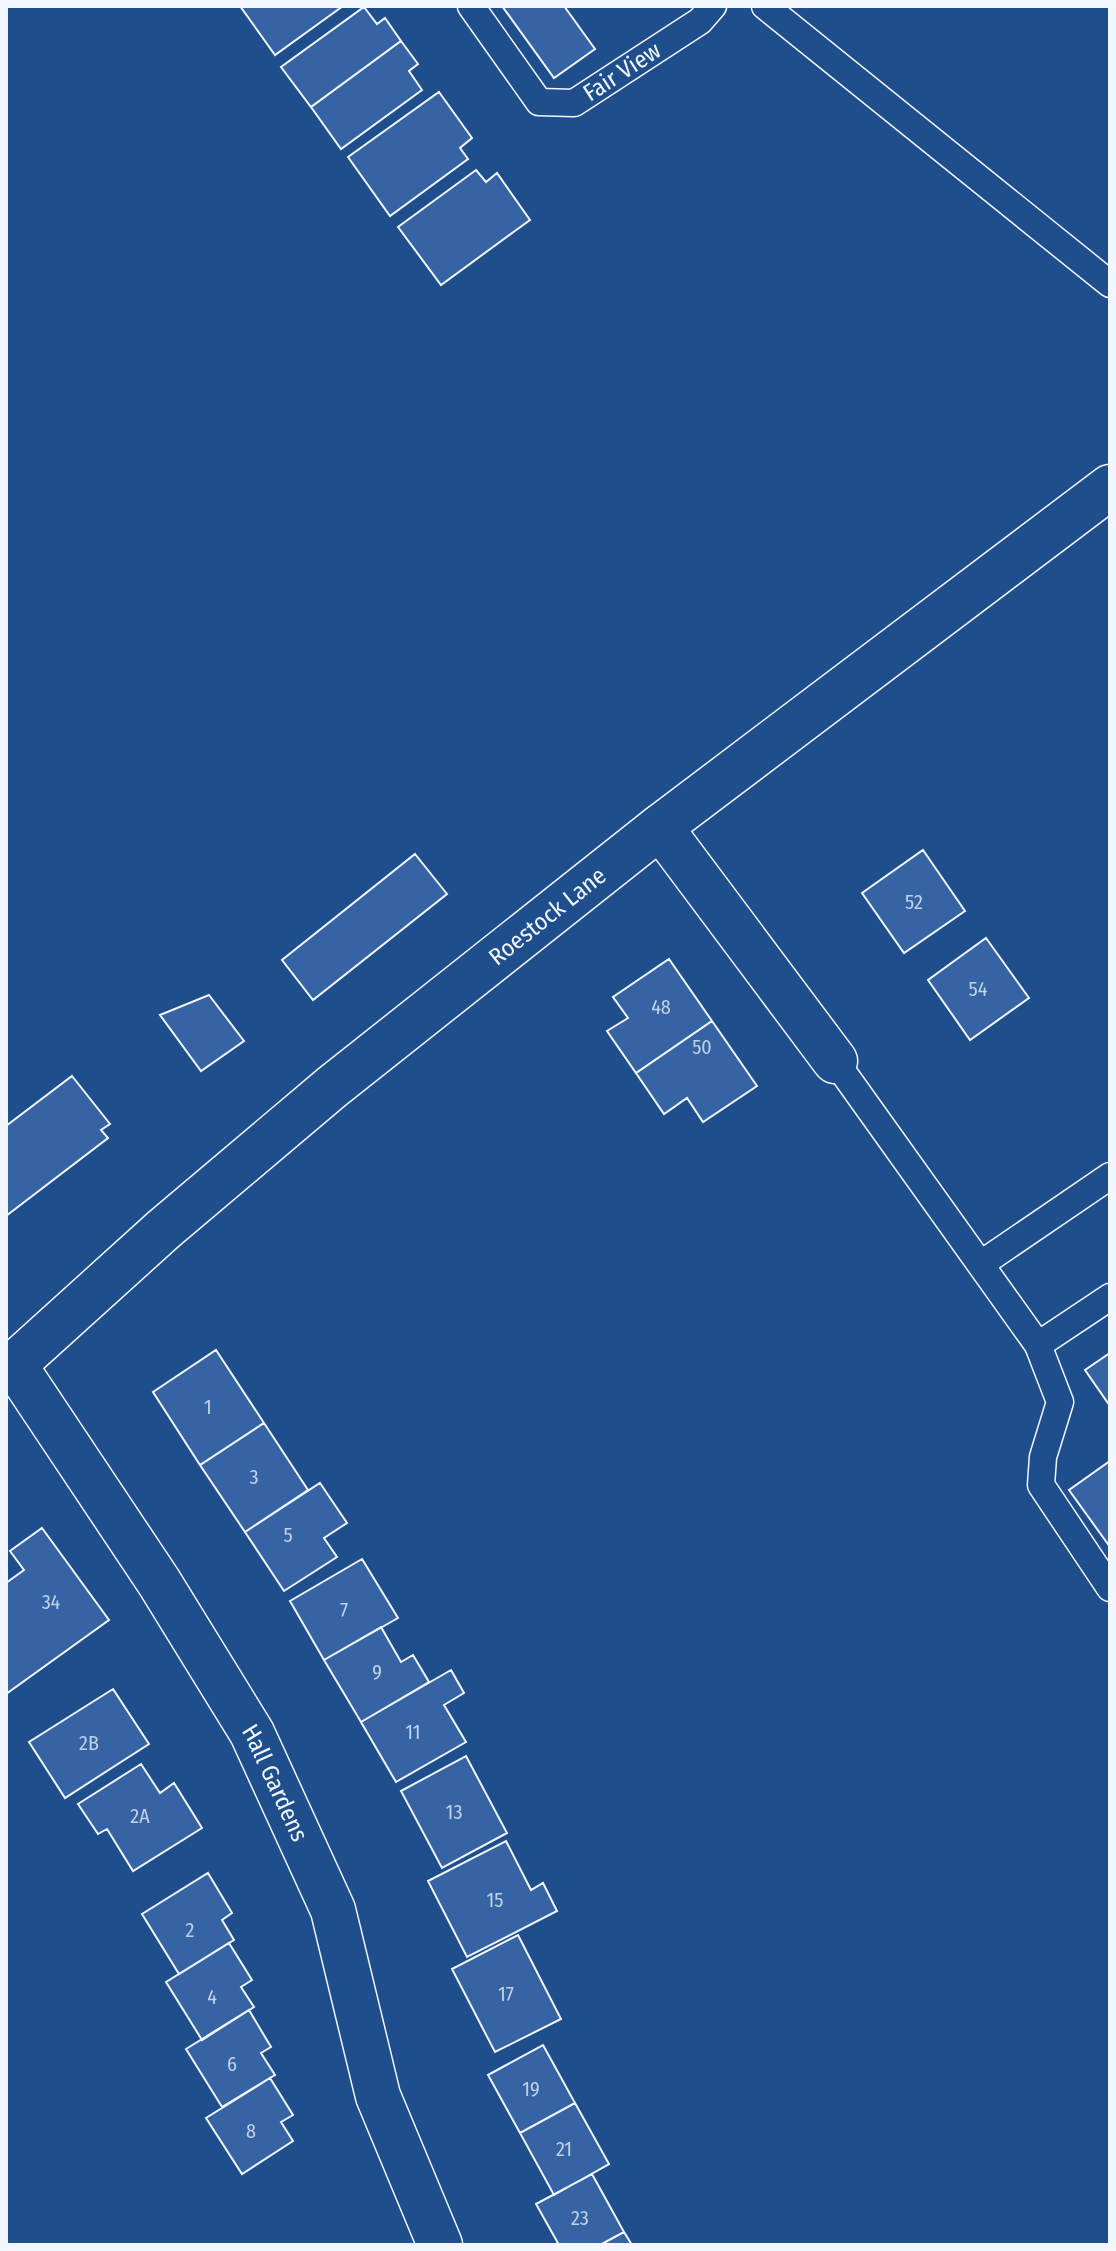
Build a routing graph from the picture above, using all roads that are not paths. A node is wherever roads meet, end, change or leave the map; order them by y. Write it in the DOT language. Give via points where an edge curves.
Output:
graph roads {
  1 [pos="471,6"];
  2 [pos="713,6"];
  3 [pos="765,6"];
  4 [pos="1110,284"];
  5 [pos="1110,487"];
  6 [pos="660,827"];
  7 [pos="835,1061"];
  8 [pos="1110,1176"];
  9 [pos="981,1264"];
  10 [pos="1110,1297"];
  11 [pos="1038,1345"];
  12 [pos="11,1369"];
  13 [pos="1110,1588"];
  14 [pos="440,2245"];
  1 -- 2 [label="lane, Fair View" via="539,102 574,103 700,21"];
  3 -- 4 [label="lane"];
  5 -- 6 [label="street, Roestock Lane"];
  6 -- 7 [label="street"];
  6 -- 12 [label="street, Roestock Lane" via="308,1107"];
  7 -- 9 [label="lane"];
  8 -- 9 [label="lane"];
  9 -- 11 [label="lane"];
  10 -- 11 [label="lane"];
  11 -- 13 [label="lane" via="1060,1402 1043,1457 1041,1485"];
  12 -- 14 [label="street, Hall Gardens" via="159,1582 252,1733 333,1910 378,2096"];
}
